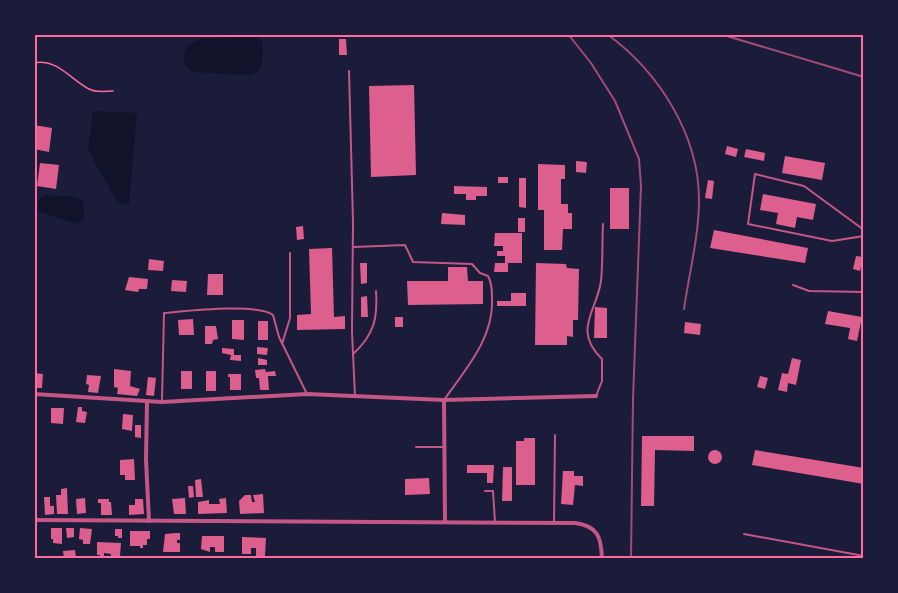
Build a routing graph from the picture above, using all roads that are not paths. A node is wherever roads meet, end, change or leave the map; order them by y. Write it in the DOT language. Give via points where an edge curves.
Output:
graph roads {
  1 [pos="349,71"];
  2 [pos="603,224"];
  3 [pos="864,230"];
  4 [pos="864,236"];
  5 [pos="353,247"];
  6 [pos="290,253"];
  7 [pos="792,285"];
  8 [pos="376,291"];
  9 [pos="864,292"];
  10 [pos="282,344"];
  11 [pos="353,354"];
  12 [pos="34,394"];
  13 [pos="307,394"];
  14 [pos="355,396"];
  15 [pos="596,396"];
  16 [pos="444,400"];
  17 [pos="147,401"];
  18 [pos="162,402"];
  19 [pos="555,435"];
  20 [pos="416,447"];
  21 [pos="444,447"];
  22 [pos="485,491"];
  23 [pos="34,520"];
  24 [pos="149,521"];
  25 [pos="445,522"];
  26 [pos="495,522"];
  27 [pos="554,523"];
  28 [pos="744,534"];
  29 [pos="864,556"];
  30 [pos="602,558"];
  1 -- 5 [label="lane"];
  2 -- 15 [label="lane" via="601,283 589,315 588,338 602,359 602,381"];
  3 -- 4 [label="lane" via="804,186 755,174 748,224 832,241"];
  5 -- 11 [label="lane"];
  5 -- 16 [label="lane" via="405,245 413,262 472,264 488,276 492,308 485,338"];
  6 -- 10 [label="lane" via="290,318"];
  7 -- 9 [label="lane" via="809,291"];
  8 -- 11 [label="lane" via="378,311 370,333"];
  10 -- 13 [label="lane"];
  10 -- 18 [label="lane" via="273,315 263,309 164,313"];
  11 -- 14 [label="lane"];
  12 -- 17 [label="street"];
  13 -- 14 [label="street"];
  13 -- 18 [label="street"];
  14 -- 16 [label="street"];
  15 -- 16 [label="street"];
  16 -- 21 [label="street"];
  17 -- 18 [label="street"];
  17 -- 24 [label="street"];
  19 -- 27 [label="lane"];
  20 -- 21 [label="lane"];
  21 -- 25 [label="street"];
  22 -- 26 [label="lane" via="493,491"];
  23 -- 24 [label="street"];
  24 -- 25 [label="street"];
  25 -- 26 [label="street"];
  26 -- 27 [label="street"];
  27 -- 30 [label="street" via="587,525 596,531"];
  28 -- 29 [label="lane"];
}
